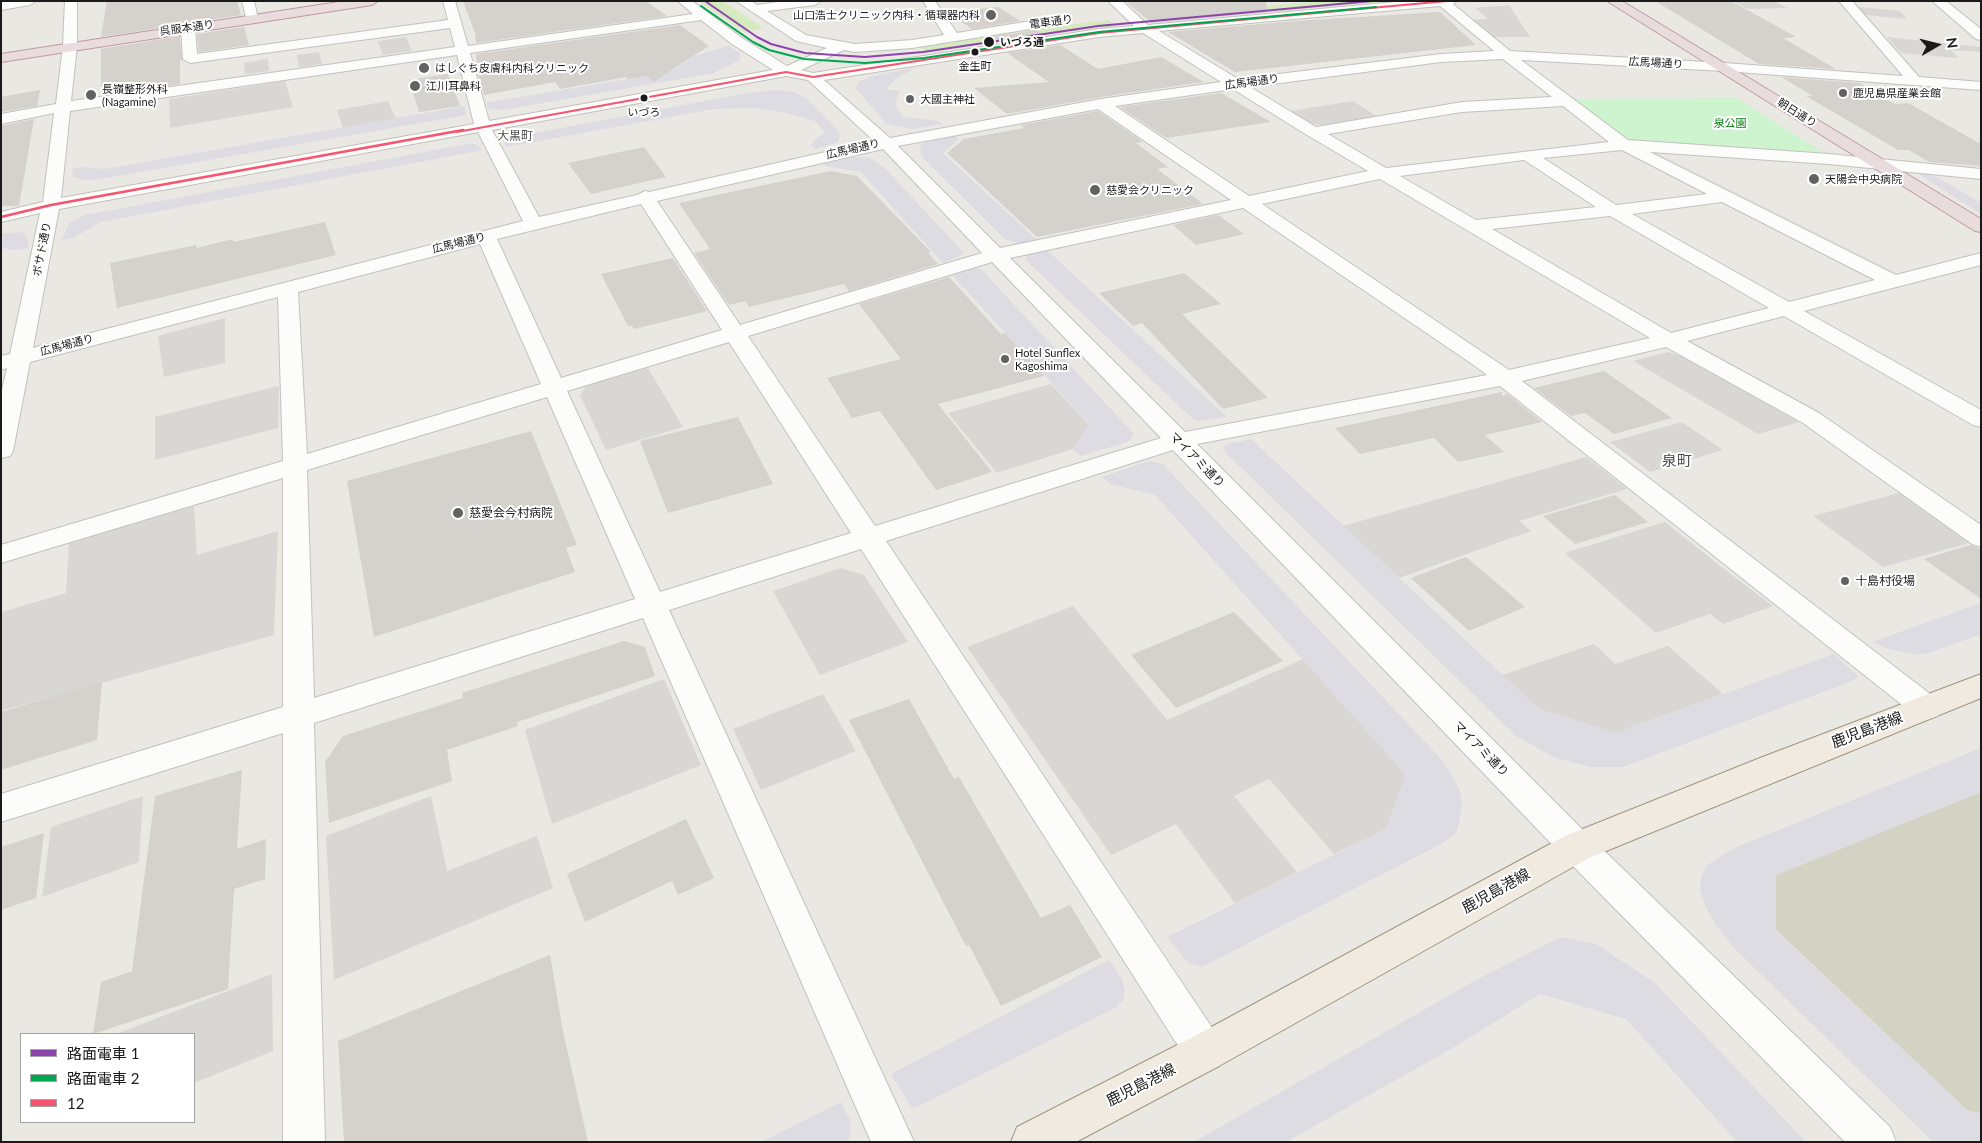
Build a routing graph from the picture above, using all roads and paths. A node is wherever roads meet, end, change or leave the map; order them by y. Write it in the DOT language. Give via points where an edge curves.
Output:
graph roads {
  1 [pos="30,1"];
  2 [pos="71,1"];
  3 [pos="248,1"];
  4 [pos="372,1"];
  5 [pos="449,1"];
  6 [pos="684,1"];
  7 [pos="742,1"];
  8 [pos="815,1"];
  9 [pos="929,1"];
  10 [pos="1114,1"];
  11 [pos="1613,1"];
  12 [pos="1845,1"];
  13 [pos="1938,1"];
  14 [pos="1447,2"];
  15 [pos="1,6"];
  16 [pos="754,9"];
  17 [pos="1126,13"];
  18 [pos="1110,15"];
  19 [pos="705,16"];
  20 [pos="252,19"];
  21 [pos="1066,19"];
  22 [pos="1144,20"];
  23 [pos="455,23"];
  24 [pos="188,28"];
  25 [pos="1981,36"];
  26 [pos="954,37"];
  27 [pos="70,46"];
  28 [pos="840,47"];
  29 [pos="464,49"];
  30 [pos="1506,55"];
  31 [pos="1,58"];
  32 [pos="1724,68"];
  33 [pos="786,72"];
  34 [pos="813,77"];
  35 [pos="1914,80"];
  36 [pos="1236,84"];
  37 [pos="1981,86"];
  38 [pos="1566,101"];
  39 [pos="1101,104"];
  40 [pos="63,106"];
  41 [pos="1,119"];
  42 [pos="483,127"];
  43 [pos="1314,132"];
  44 [pos="885,142"];
  45 [pos="1624,146"];
  46 [pos="1527,155"];
  47 [pos="1878,164"];
  48 [pos="1383,174"];
  49 [pos="1981,174"];
  50 [pos="645,196"];
  51 [pos="1725,196"];
  52 [pos="1246,202"];
  53 [pos="51,205"];
  54 [pos="1614,210"];
  55 [pos="1,217"];
  56 [pos="534,224"];
  57 [pos="1473,226"];
  58 [pos="1981,227"];
  59 [pos="486,236"];
  60 [pos="995,255"];
  61 [pos="1981,259"];
  62 [pos="1892,281"];
  63 [pos="288,287"];
  64 [pos="1787,310"];
  65 [pos="735,332"];
  66 [pos="1669,341"];
  67 [pos="20,357"];
  68 [pos="1,362"];
  69 [pos="1505,378"];
  70 [pos="554,388"];
  71 [pos="1981,420"];
  72 [pos="1178,440"];
  73 [pos="1,451"];
  74 [pos="296,465"];
  75 [pos="869,538"];
  76 [pos="1981,538"];
  77 [pos="1,554"];
  78 [pos="652,605"];
  79 [pos="1981,685"];
  80 [pos="1927,708"];
  81 [pos="299,714"];
  82 [pos="1,808"];
  83 [pos="1577,847"];
  84 [pos="1205,1052"];
  85 [pos="304,1142"];
  86 [pos="893,1142"];
  87 [pos="1032,1142"];
  88 [pos="1875,1142"];
  1 -- 15 [label="street"];
  2 -- 27 [label="street, ボサド通り"];
  3 -- 20 [label="street"];
  4 -- 20 [label="highway, 呉服本通り"];
  5 -- 23 [label="street"];
  6 -- 19 [label="street"];
  7 -- 16 [label="street"];
  8 -- 16 [label="street"];
  9 -- 26 [label="street"];
  10 -- 17 [label="street"];
  11 -- 32 [label="highway, 朝日通り"];
  12 -- 35 [label="street"];
  13 -- 25 [label="street"];
  14 -- 22 [label="street, 電車通り"];
  14 -- 30 [label="street"];
  16 -- 28 [label="street" via="801,38"];
  17 -- 18 [label="street, 電車通り"];
  17 -- 22 [label="street, 電車通り"];
  19 -- 29 [label="street"];
  19 -- 33 [label="street"];
  20 -- 24 [label="highway, 呉服本通り"];
  21 -- 26 [label="street, 電車通り"];
  22 -- 34 [label="street, 電車通り"];
  22 -- 36 [label="street"];
  23 -- 24 [label="street" via="190,59"];
  23 -- 29 [label="street"];
  24 -- 27 [label="highway, 呉服本通り"];
  26 -- 28 [label="street, 電車通り" via="894,46"];
  27 -- 31 [label="highway, 呉服本通り"];
  27 -- 40 [label="street, ボサド通り"];
  28 -- 33 [label="street"];
  28 -- 34 [label="street"];
  29 -- 40 [label="street"];
  29 -- 42 [label="street"];
  30 -- 32 [label="street, 広馬場通り"];
  30 -- 36 [label="street, 広馬場通り" via="1442,58"];
  30 -- 38 [label="street"];
  32 -- 35 [label="street, 広馬場通り"];
  32 -- 47 [label="highway, 朝日通り"];
  33 -- 34 [label="street"];
  33 -- 42 [label="street"];
  34 -- 44 [label="street, マイアミ通り"];
  35 -- 37 [label="street, 広馬場通り"];
  36 -- 39 [label="street, 広馬場通り"];
  36 -- 43 [label="street"];
  38 -- 43 [label="street" via="1462,107"];
  38 -- 45 [label="street"];
  39 -- 44 [label="street, 広馬場通り"];
  39 -- 52 [label="street"];
  40 -- 41 [label="street"];
  40 -- 53 [label="street, ボサド通り"];
  42 -- 53 [label="street"];
  42 -- 56 [label="street"];
  43 -- 48 [label="street"];
  44 -- 50 [label="street, 広馬場通り"];
  44 -- 60 [label="street, マイアミ通り"];
  45 -- 46 [label="street"];
  45 -- 47 [label="street" via="1677,147"];
  45 -- 51 [label="street"];
  46 -- 48 [label="street"];
  46 -- 54 [label="street"];
  47 -- 49 [label="street"];
  47 -- 58 [label="highway, 朝日通り"];
  48 -- 52 [label="street"];
  48 -- 57 [label="street"];
  50 -- 56 [label="street, 広馬場通り"];
  50 -- 65 [label="street"];
  51 -- 54 [label="street"];
  51 -- 62 [label="street"];
  52 -- 60 [label="street"];
  52 -- 69 [label="street"];
  53 -- 55 [label="street"];
  53 -- 67 [label="street, ボサド通り"];
  54 -- 57 [label="street"];
  54 -- 64 [label="street"];
  56 -- 59 [label="street, 広馬場通り"];
  57 -- 66 [label="street"];
  59 -- 63 [label="street, 広馬場通り"];
  59 -- 70 [label="street"];
  60 -- 65 [label="street"];
  60 -- 72 [label="street, マイアミ通り"];
  61 -- 62 [label="street"];
  62 -- 64 [label="street"];
  63 -- 67 [label="street, 広馬場通り"];
  63 -- 74 [label="street"];
  64 -- 66 [label="street"];
  64 -- 71 [label="street"];
  65 -- 70 [label="street"];
  65 -- 75 [label="street"];
  66 -- 69 [label="street"];
  66 -- 76 [label="street" via="1810,418"];
  67 -- 68 [label="street, 広馬場通り"];
  67 -- 73 [label="street, ボサド通り"];
  69 -- 72 [label="street"];
  69 -- 80 [label="street"];
  70 -- 74 [label="street"];
  70 -- 78 [label="street"];
  72 -- 75 [label="street"];
  72 -- 83 [label="street, マイアミ通り"];
  74 -- 77 [label="street"];
  74 -- 81 [label="street"];
  75 -- 78 [label="street"];
  75 -- 84 [label="street"];
  78 -- 81 [label="street"];
  78 -- 86 [label="street"];
  79 -- 80 [label="main road, 鹿児島港線"];
  80 -- 83 [label="main road, 鹿児島港線" via="1772,766"];
  81 -- 82 [label="street"];
  81 -- 85 [label="street"];
  83 -- 84 [label="main road, 鹿児島港線"];
  83 -- 88 [label="street, マイアミ通り"];
  84 -- 87 [label="main road, 鹿児島港線"];
}
